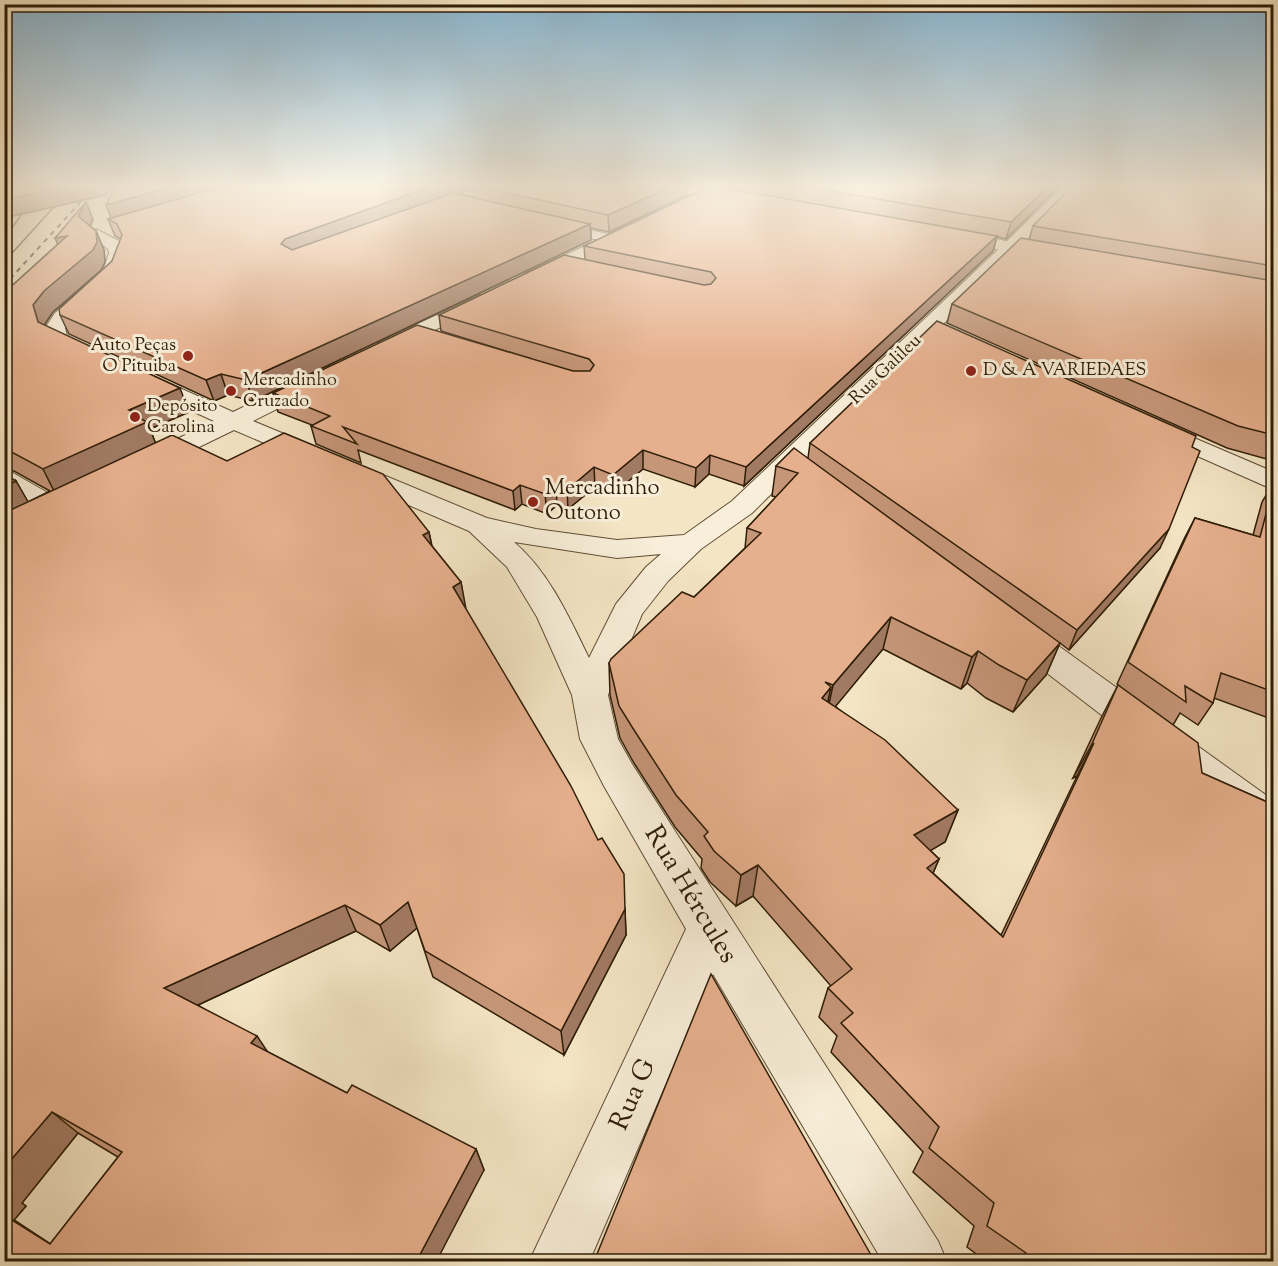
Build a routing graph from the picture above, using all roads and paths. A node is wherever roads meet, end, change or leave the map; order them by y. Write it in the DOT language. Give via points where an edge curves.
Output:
graph roads {
  1 [pos="115,246"];
  2 [pos="597,246"];
  3 [pos="1006,246"];
  4 [pos="1011,247"];
  5 [pos="1063,256"];
  6 [pos="561,263"];
  7 [pos="583,268"];
  8 [pos="416,332"];
  9 [pos="438,339"];
  10 [pos="365,357"];
  11 [pos="334,371"];
  12 [pos="1135,419"];
  13 [pos="232,421"];
  14 [pos="789,462"];
  15 [pos="128,472"];
  16 [pos="4,478"];
  17 [pos="1274,482"];
  18 [pos="817,484"];
  19 [pos="55,507"];
  20 [pos="478,525"];
  21 [pos="692,543"];
  22 [pos="988,611"];
  23 [pos="590,695"];
  24 [pos="1274,824"];
  25 [pos="710,928"];
  26 [pos="559,1262"];
  27 [pos="917,1262"];
  1 -- 13 [label="street" via="118,253 111,274 68,311 55,328 57,339"];
  2 -- 6 [label="street"];
  3 -- 4 [label="street"];
  4 -- 5 [label="street"];
  4 -- 14 [label="street, Rua Galileu" via="942,331"];
  6 -- 7 [label="lane"];
  6 -- 8 [label="street"];
  8 -- 9 [label="lane"];
  8 -- 10 [label="street"];
  11 -- 13 [label="street"];
  12 -- 17 [label="street"];
  13 -- 15 [label="street"];
  13 -- 20 [label="street"];
  14 -- 18 [label="street"];
  14 -- 21 [label="street, Rua Galileu" via="742,507"];
  16 -- 19 [label="lane"];
  20 -- 21 [label="street" via="617,549"];
  20 -- 23 [label="street, Rua Hércules" via="518,561 537,588"];
  21 -- 23 [label="street, Rua Galileu" via="657,574 627,611"];
  22 -- 24 [label="street"];
  23 -- 25 [label="street, Rua Hércules" via="599,739"];
  25 -- 26 [label="street, Rua G"];
  25 -- 27 [label="street, Rua Hércules"];
}
